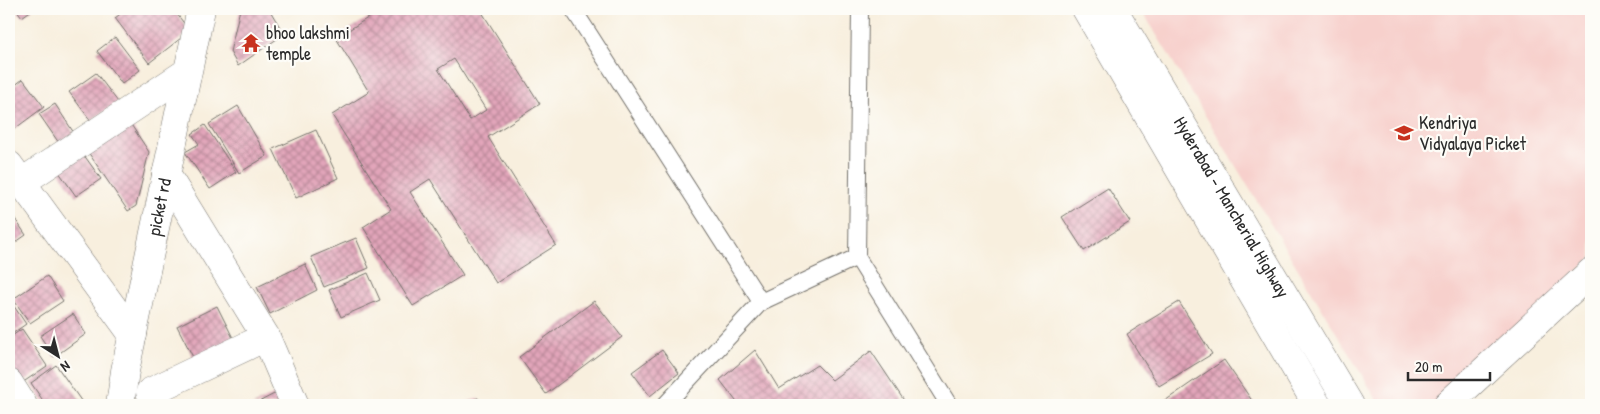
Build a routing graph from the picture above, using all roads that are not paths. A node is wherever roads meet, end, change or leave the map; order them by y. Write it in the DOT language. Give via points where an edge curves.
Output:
graph roads {
  1 [pos="201,9"];
  2 [pos="574,9"];
  3 [pos="860,9"];
  4 [pos="1086,9"];
  5 [pos="1113,9"];
  6 [pos="187,72"];
  7 [pos="16,173"];
  8 [pos="166,174"];
  9 [pos="857,257"];
  10 [pos="1591,272"];
  11 [pos="761,302"];
  12 [pos="133,335"];
  13 [pos="266,337"];
  14 [pos="125,371"];
  15 [pos="9,383"];
  16 [pos="155,399"];
  17 [pos="23,405"];
  18 [pos="120,405"];
  19 [pos="295,405"];
  20 [pos="665,405"];
  21 [pos="949,405"];
  22 [pos="1317,405"];
  23 [pos="1350,405"];
  24 [pos="1447,405"];
  1 -- 6 [label="street, picket rd"];
  2 -- 11 [label="lane"];
  3 -- 9 [label="lane"];
  4 -- 22 [label="street, Hyderabad - Mancherial Highway"];
  5 -- 23 [label="street, Hyderabad - Mancherial Highway"];
  6 -- 7 [label="street"];
  6 -- 8 [label="street, picket rd"];
  7 -- 12 [label="street"];
  8 -- 12 [label="street, picket rd"];
  8 -- 13 [label="street"];
  9 -- 11 [label="lane"];
  9 -- 21 [label="lane"];
  10 -- 24 [label="street"];
  11 -- 20 [label="lane"];
  12 -- 14 [label="street, picket rd"];
  13 -- 16 [label="street"];
  13 -- 19 [label="street"];
  14 -- 16 [label="street"];
  14 -- 18 [label="street, picket rd"];
  15 -- 17 [label="street"];
}
